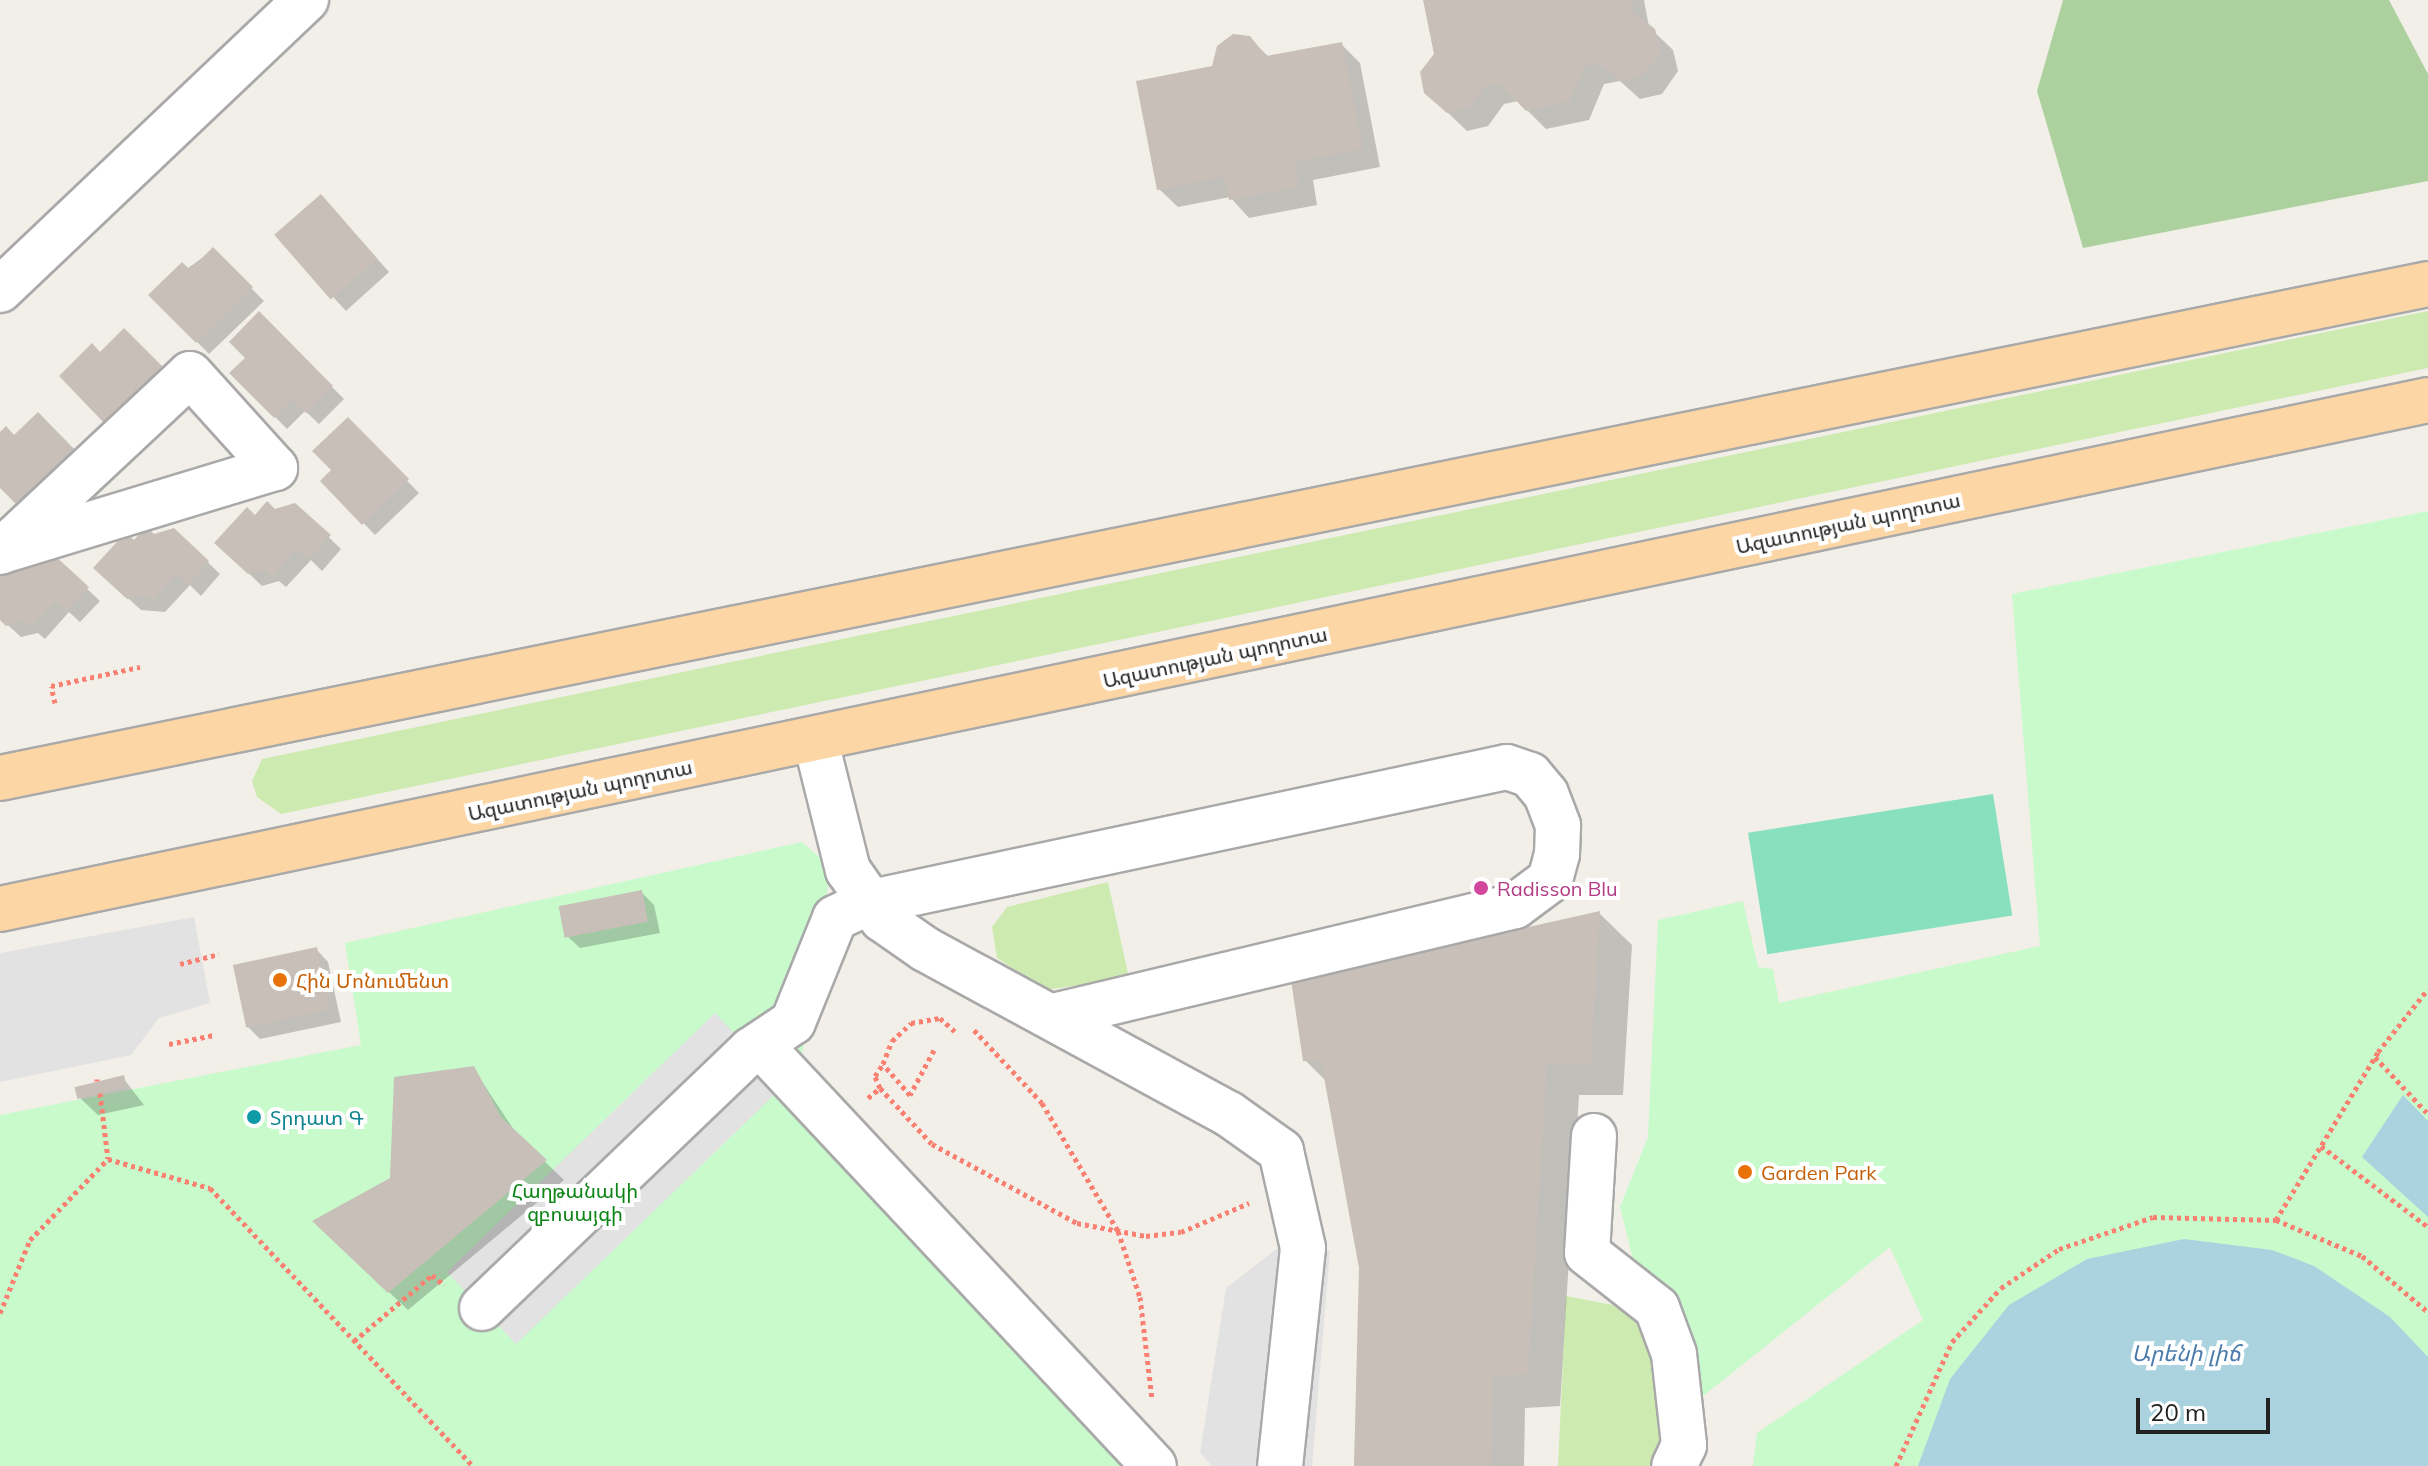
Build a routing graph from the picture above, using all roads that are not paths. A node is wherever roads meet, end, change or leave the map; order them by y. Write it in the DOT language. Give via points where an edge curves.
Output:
graph roads {
  1 [pos="306,0"];
  2 [pos="2428,284"];
  3 [pos="0,290"];
  4 [pos="2428,400"];
  5 [pos="0,552"];
  6 [pos="816,742"];
  7 [pos="111,755"];
  8 [pos="0,778"];
  9 [pos="0,799"];
  10 [pos="867,903"];
  11 [pos="0,909"];
  12 [pos="1057,1015"];
  13 [pos="763,1048"];
  14 [pos="1594,1136"];
  15 [pos="482,1308"];
  16 [pos="1154,1466"];
  17 [pos="1280,1466"];
  18 [pos="1674,1466"];
  1 -- 3 [label="street"];
  2 -- 7 [label="main road"];
  4 -- 6 [label="main road, Ազատության պողոտա"];
  5 -- 5 [label="street" via="190,374 275,468 260,473"];
  6 -- 10 [label="street" via="834,832"];
  6 -- 11 [label="main road, Ազատության պողոտա"];
  7 -- 8 [label="main road"];
  7 -- 9 [label="main road" via="71,781"];
  10 -- 12 [label="street" via="925,949"];
  10 -- 12 [label="street" via="1507,767 1530,775 1546,794 1558,826 1554,867 1550,880 1515,906"];
  10 -- 13 [label="street" via="835,918 793,1022"];
  12 -- 17 [label="street" via="1281,1151 1303,1248"];
  13 -- 15 [label="street" via="751,1050"];
  13 -- 16 [label="street"];
  14 -- 18 [label="street" via="1587,1253 1657,1308 1674,1354 1684,1445"];
}
